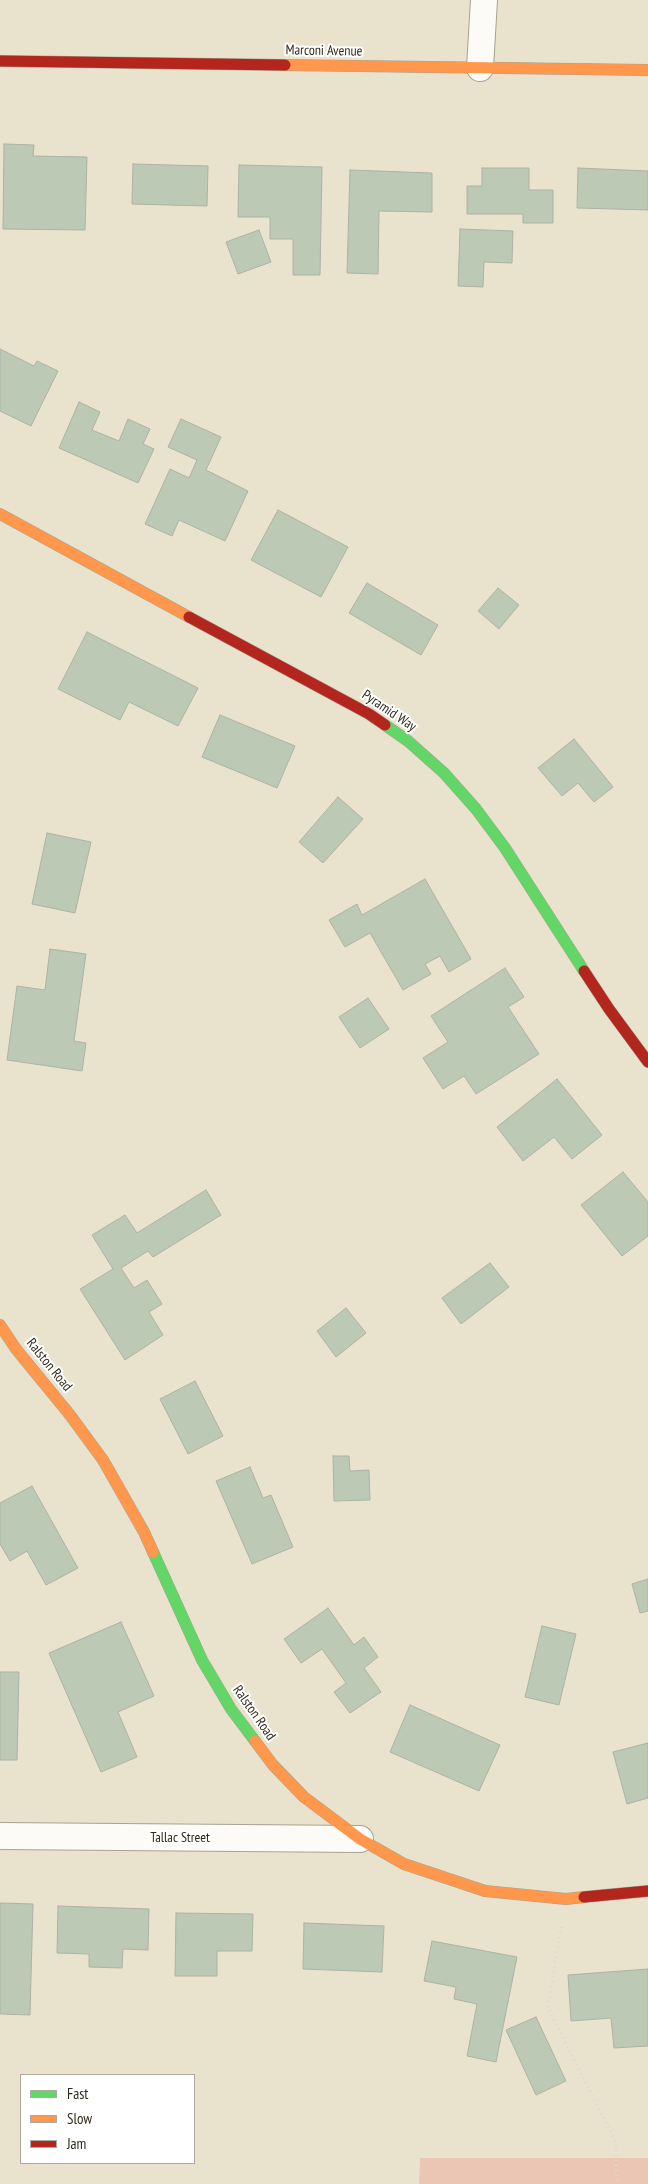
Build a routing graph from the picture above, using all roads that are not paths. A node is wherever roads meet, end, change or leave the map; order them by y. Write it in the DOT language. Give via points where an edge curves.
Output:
graph roads {
  1 [pos="484,0"];
  2 [pos="0,61"];
  3 [pos="480,68"];
  4 [pos="648,70"];
  5 [pos="0,514"];
  6 [pos="648,1062"];
  7 [pos="0,1325"];
  8 [pos="0,1836"];
  9 [pos="360,1839"];
  10 [pos="648,1891"];
  1 -- 3 [label="street"];
  2 -- 3 [label="street, Marconi Avenue"];
  3 -- 4 [label="street, Marconi Avenue"];
  5 -- 6 [label="street, Pyramid Way" via="369,714 408,741 444,773 476,809"];
  7 -- 9 [label="street, Ralston Road" via="103,1460 144,1532 202,1660 231,1709 273,1765 298,1790"];
  8 -- 9 [label="street, Tallac Street"];
  9 -- 10 [label="street, Ralston Road" via="404,1864 485,1891 566,1899"];
}
